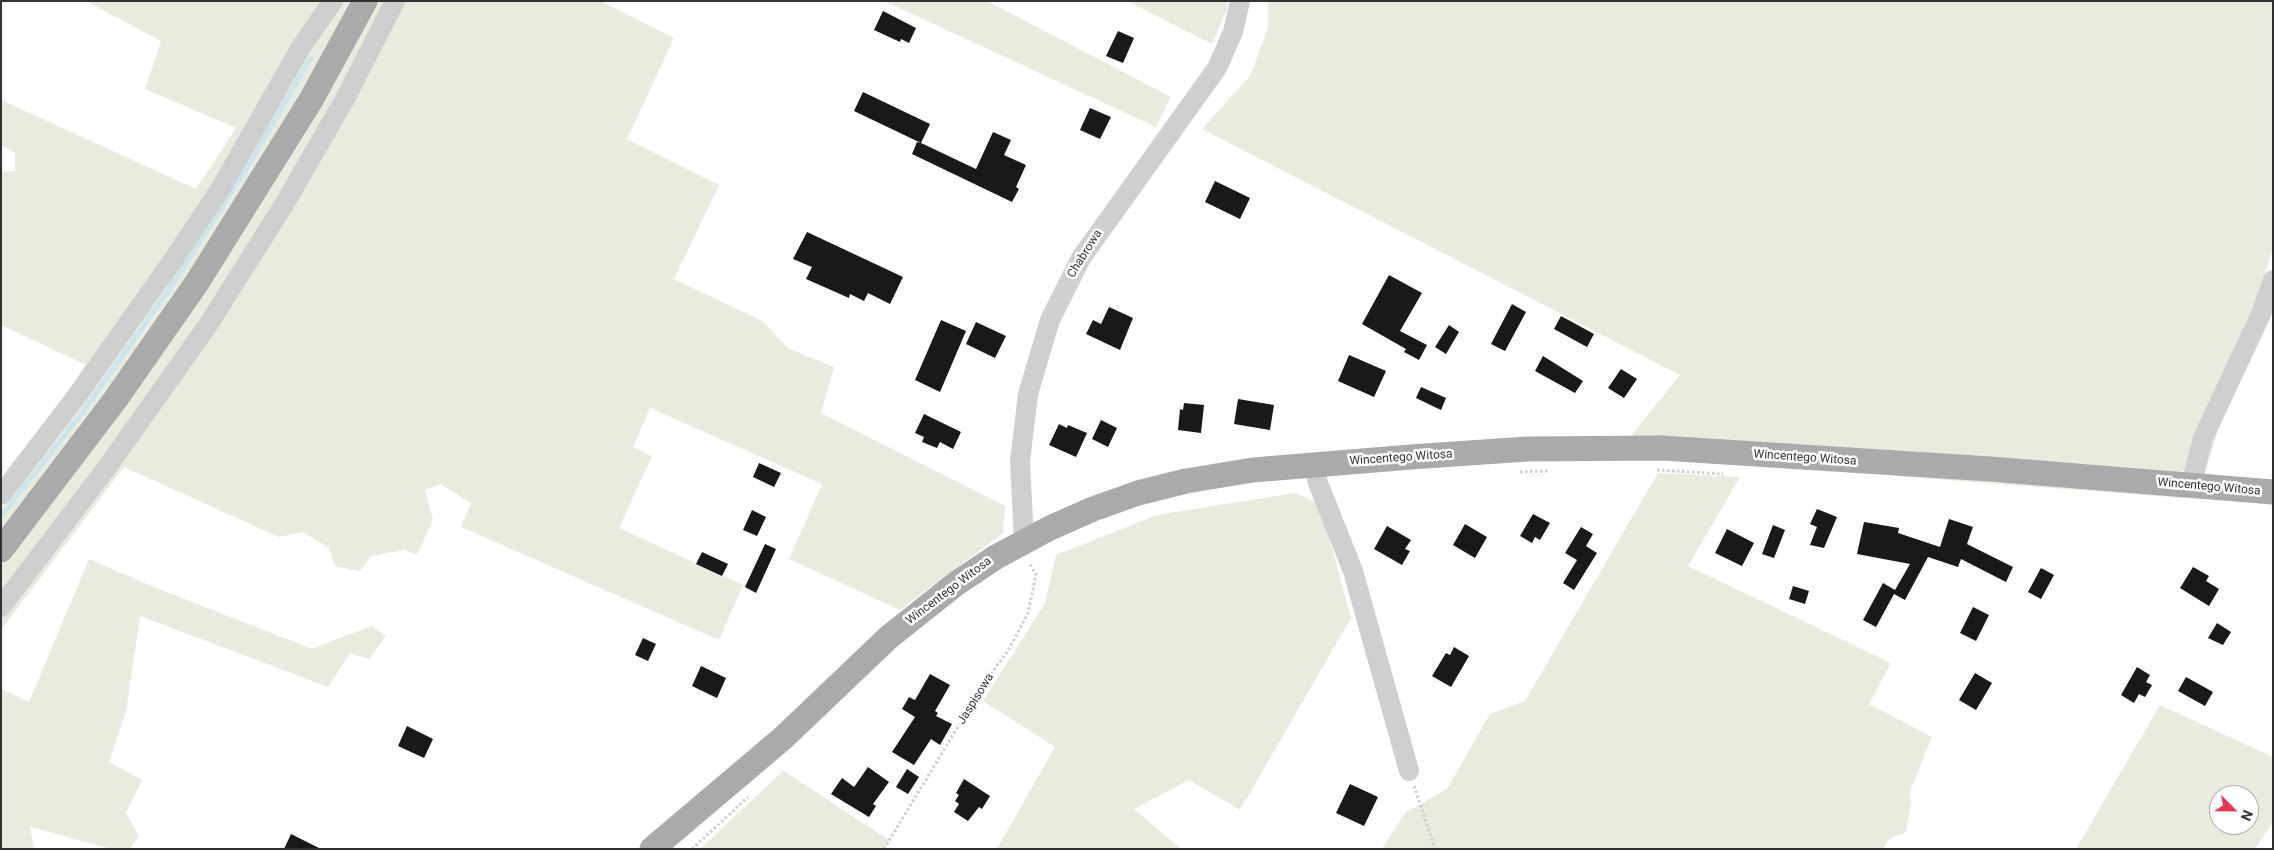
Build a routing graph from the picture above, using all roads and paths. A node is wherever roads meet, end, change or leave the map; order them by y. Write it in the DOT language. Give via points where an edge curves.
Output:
graph roads {
  1 [pos="334,1"];
  2 [pos="364,1"];
  3 [pos="395,1"];
  4 [pos="1240,1"];
  5 [pos="2273,280"];
  6 [pos="1313,464"];
  7 [pos="1650,470"];
  8 [pos="1552,471"];
  9 [pos="1512,472"];
  10 [pos="1728,475"];
  11 [pos="2191,485"];
  12 [pos="2273,492"];
  13 [pos="1,494"];
  14 [pos="1,550"];
  15 [pos="1030,554"];
  16 [pos="1022,566"];
  17 [pos="1,607"];
  18 [pos="1409,771"];
  19 [pos="750,794"];
  20 [pos="652,849"];
  21 [pos="692,849"];
  22 [pos="884,849"];
  23 [pos="1435,849"];
  1 -- 13 [label="street" via="301,47 221,188 173,260 76,397"];
  2 -- 14 [label="main road" via="311,100 196,284 115,400"];
  3 -- 17 [label="street" via="345,99 300,177 208,325 108,466"];
  4 -- 15 [label="street, Chabrowa" via="1233,32 1217,68 1081,258 1050,320 1028,394 1020,461"];
  5 -- 11 [label="street" via="2261,314 2203,438"];
  6 -- 11 [label="main road, Wincentego Witosa" via="1527,449 1662,448"];
  6 -- 15 [label="main road, Wincentego Witosa" via="1186,480 1138,493 1093,509"];
  6 -- 18 [label="street" via="1353,571"];
  7 -- 10 [label="path"];
  8 -- 9 [label="path"];
  11 -- 12 [label="main road, Wincentego Witosa"];
  15 -- 16 [label="path"];
  15 -- 20 [label="main road, Wincentego Witosa" via="957,583 889,637 783,738"];
  15 -- 22 [label="path, Jaspisowa" via="1036,575 1028,613 1009,649 985,682"];
  18 -- 23 [label="path"];
  19 -- 21 [label="path"];
}
